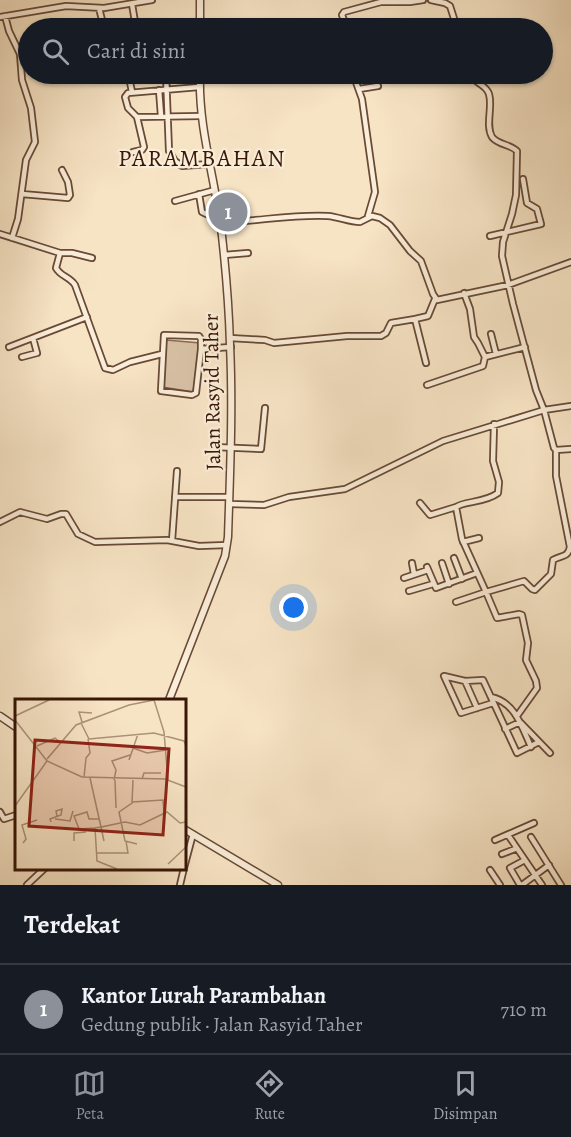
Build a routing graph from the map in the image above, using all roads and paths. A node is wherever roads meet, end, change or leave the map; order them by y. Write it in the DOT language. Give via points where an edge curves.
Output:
graph roads {
  1 [pos="152,0"];
  2 [pos="200,0"];
  3 [pos="423,0"];
  4 [pos="431,0"];
  5 [pos="132,4"];
  6 [pos="99,8"];
  7 [pos="3,16"];
  8 [pos="102,18"];
  9 [pos="134,18"];
  10 [pos="200,18"];
  11 [pos="343,18"];
  12 [pos="454,18"];
  13 [pos="18,47"];
  14 [pos="23,84"];
  15 [pos="130,84"];
  16 [pos="167,84"];
  17 [pos="199,84"];
  18 [pos="357,84"];
  19 [pos="480,84"];
  20 [pos="378,86"];
  21 [pos="199,87"];
  22 [pos="167,89"];
  23 [pos="359,89"];
  24 [pos="159,90"];
  25 [pos="132,92"];
  26 [pos="161,116"];
  27 [pos="168,116"];
  28 [pos="202,116"];
  29 [pos="137,117"];
  30 [pos="133,152"];
  31 [pos="209,164"];
  32 [pos="62,170"];
  33 [pos="523,179"];
  34 [pos="215,190"];
  35 [pos="22,194"];
  36 [pos="199,194"];
  37 [pos="175,201"];
  38 [pos="219,213"];
  39 [pos="368,216"];
  40 [pos="220,222"];
  41 [pos="507,231"];
  42 [pos="0,234"];
  43 [pos="490,236"];
  44 [pos="12,238"];
  45 [pos="60,253"];
  46 [pos="248,254"];
  47 [pos="224,255"];
  48 [pos="92,258"];
  49 [pos="571,262"];
  50 [pos="508,285"];
  51 [pos="464,293"];
  52 [pos="435,299"];
  53 [pos="87,317"];
  54 [pos="415,319"];
  55 [pos="491,334"];
  56 [pos="33,338"];
  57 [pos="230,338"];
  58 [pos="9,347"];
  59 [pos="231,347"];
  60 [pos="525,347"];
  61 [pos="201,349"];
  62 [pos="162,354"];
  63 [pos="496,354"];
  64 [pos="22,357"];
  65 [pos="484,357"];
  66 [pos="426,363"];
  67 [pos="427,385"];
  68 [pos="571,406"];
  69 [pos="265,408"];
  70 [pos="544,410"];
  71 [pos="494,424"];
  72 [pos="214,447"];
  73 [pos="230,447"];
  74 [pos="571,449"];
  75 [pos="556,450"];
  76 [pos="177,471"];
  77 [pos="175,497"];
  78 [pos="229,500"];
  79 [pos="420,503"];
  80 [pos="456,507"];
  81 [pos="0,522"];
  82 [pos="479,538"];
  83 [pos="172,541"];
  84 [pos="463,542"];
  85 [pos="227,545"];
  86 [pos="454,558"];
  87 [pos="412,563"];
  88 [pos="442,563"];
  89 [pos="477,573"];
  90 [pos="414,574"];
  91 [pos="404,578"];
  92 [pos="462,579"];
  93 [pos="433,584"];
  94 [pos="449,584"];
  95 [pos="409,591"];
  96 [pos="486,592"];
  97 [pos="456,602"];
  98 [pos="465,681"];
  99 [pos="168,699"];
  100 [pos="492,700"];
  101 [pos="477,708"];
  102 [pos="517,716"];
  103 [pos="520,722"];
  104 [pos="505,729"];
  105 [pos="539,742"];
  106 [pos="531,747"];
  107 [pos="550,753"];
  108 [pos="0,812"];
  109 [pos="15,815"];
  110 [pos="534,823"];
  111 [pos="186,830"];
  112 [pos="193,834"];
  113 [pos="508,835"];
  114 [pos="531,837"];
  115 [pos="495,840"];
  116 [pos="515,849"];
  117 [pos="502,854"];
  118 [pos="186,860"];
  119 [pos="523,861"];
  120 [pos="549,865"];
  121 [pos="42,870"];
  122 [pos="184,870"];
  123 [pos="490,870"];
  124 [pos="534,876"];
  125 [pos="27,885"];
  126 [pos="180,885"];
  127 [pos="278,885"];
  128 [pos="500,885"];
  129 [pos="521,885"];
  130 [pos="542,885"];
  131 [pos="561,885"];
  1 -- 5 [label="street"];
  2 -- 10 [label="street"];
  3 -- 11 [label="street" via="381,2 344,12"];
  4 -- 12 [label="street" via="450,6"];
  5 -- 6 [label="street"];
  5 -- 9 [label="street"];
  6 -- 7 [label="street" via="66,6"];
  6 -- 8 [label="street"];
  7 -- 13 [label="street"];
  14 -- 35 [label="street" via="36,142 26,160"];
  15 -- 25 [label="street"];
  16 -- 22 [label="street"];
  17 -- 21 [label="street, Jalan Rasyid Taher"];
  18 -- 23 [label="street"];
  19 -- 41 [label="street" via="490,95 492,137 517,151 516,195"];
  20 -- 23 [label="street"];
  21 -- 22 [label="street"];
  21 -- 28 [label="street, Jalan Rasyid Taher"];
  22 -- 24 [label="street"];
  22 -- 27 [label="street"];
  23 -- 39 [label="street" via="375,192"];
  24 -- 25 [label="street"];
  24 -- 26 [label="street"];
  25 -- 29 [label="street" via="125,101"];
  26 -- 27 [label="street"];
  26 -- 29 [label="street"];
  27 -- 28 [label="street"];
  27 -- 31 [label="street" via="168,148 175,161 186,167"];
  28 -- 31 [label="street, Jalan Rasyid Taher"];
  29 -- 30 [label="street" via="144,147"];
  31 -- 34 [label="street, Jalan Rasyid Taher"];
  32 -- 35 [label="street" via="68,182 68,198"];
  33 -- 41 [label="street" via="527,203 537,209 541,223"];
  34 -- 36 [label="street"];
  34 -- 38 [label="street, Jalan Rasyid Taher"];
  35 -- 44 [label="street"];
  36 -- 37 [label="street"];
  36 -- 38 [label="street" via="202,212"];
  38 -- 40 [label="street, Jalan Rasyid Taher"];
  39 -- 40 [label="street" via="360,222 329,216"];
  39 -- 52 [label="street" via="384,220 419,258"];
  40 -- 47 [label="street, Jalan Rasyid Taher"];
  41 -- 43 [label="street"];
  41 -- 50 [label="street" via="502,249"];
  42 -- 44 [label="street"];
  44 -- 45 [label="street"];
  45 -- 48 [label="street"];
  45 -- 53 [label="street" via="56,268 74,282"];
  46 -- 47 [label="street"];
  47 -- 57 [label="street, Jalan Rasyid Taher"];
  49 -- 50 [label="street"];
  50 -- 51 [label="street"];
  50 -- 60 [label="street"];
  51 -- 52 [label="street"];
  51 -- 65 [label="street" via="474,337"];
  52 -- 54 [label="street" via="428,316"];
  53 -- 56 [label="street"];
  53 -- 62 [label="street" via="107,370"];
  54 -- 57 [label="street" via="391,323 381,336 274,343"];
  54 -- 66 [label="street"];
  55 -- 63 [label="street"];
  56 -- 58 [label="street"];
  56 -- 64 [label="street" via="37,353"];
  57 -- 59 [label="street, Jalan Rasyid Taher"];
  59 -- 61 [label="street"];
  59 -- 73 [label="street, Jalan Rasyid Taher"];
  60 -- 63 [label="street"];
  60 -- 70 [label="street"];
  61 -- 62 [label="street" via="199,336 165,334"];
  61 -- 62 [label="street" via="193,395 162,391"];
  63 -- 65 [label="street"];
  65 -- 67 [label="street" via="484,366"];
  68 -- 70 [label="street"];
  69 -- 73 [label="street" via="261,449"];
  70 -- 71 [label="street"];
  70 -- 75 [label="street"];
  71 -- 78 [label="street" via="443,441 345,489 262,505"];
  71 -- 80 [label="street" via="493,461 498,493"];
  72 -- 73 [label="street"];
  73 -- 78 [label="street, Jalan Rasyid Taher"];
  74 -- 75 [label="street"];
  75 -- 96 [label="street" via="556,476 569,550 566,556 553,560 551,574 535,590 524,581"];
  76 -- 77 [label="street"];
  77 -- 78 [label="street"];
  77 -- 83 [label="street"];
  78 -- 85 [label="street, Jalan Rasyid Taher"];
  79 -- 80 [label="street" via="430,515"];
  80 -- 84 [label="street"];
  81 -- 83 [label="street" via="20,512 47,519 63,514 78,534 95,542"];
  82 -- 84 [label="street"];
  83 -- 85 [label="street" via="199,546"];
  84 -- 89 [label="street"];
  85 -- 99 [label="street, Jalan Rasyid Taher"];
  86 -- 92 [label="street"];
  87 -- 90 [label="street"];
  88 -- 94 [label="street"];
  89 -- 92 [label="street"];
  89 -- 96 [label="street"];
  90 -- 91 [label="street"];
  90 -- 93 [label="street" via="427,568"];
  92 -- 94 [label="street"];
  93 -- 94 [label="street" via="436,588"];
  93 -- 95 [label="street"];
  96 -- 97 [label="street"];
  96 -- 102 [label="street" via="496,618 519,614 523,618 528,643 526,660 537,688"];
  98 -- 100 [label="street" via="482,680"];
  98 -- 101 [label="street"];
  98 -- 101 [label="street" via="444,676 460,712"];
  100 -- 101 [label="street"];
  100 -- 102 [label="street" via="503,702"];
  100 -- 104 [label="street"];
  102 -- 103 [label="street"];
  103 -- 104 [label="street"];
  103 -- 105 [label="street"];
  103 -- 106 [label="street"];
  104 -- 106 [label="street" via="517,753"];
  105 -- 106 [label="street"];
  105 -- 107 [label="street"];
  108 -- 109 [label="street" via="4,819"];
  110 -- 113 [label="street"];
  111 -- 112 [label="street"];
  112 -- 118 [label="street"];
  112 -- 127 [label="street"];
  113 -- 115 [label="street"];
  113 -- 116 [label="street"];
  114 -- 120 [label="street"];
  116 -- 117 [label="street"];
  116 -- 119 [label="street"];
  119 -- 124 [label="street"];
  119 -- 129 [label="street" via="510,868"];
  120 -- 124 [label="street"];
  120 -- 131 [label="street"];
  121 -- 125 [label="street"];
  122 -- 126 [label="street"];
  123 -- 128 [label="street"];
  124 -- 129 [label="street"];
  124 -- 130 [label="street"];
}
